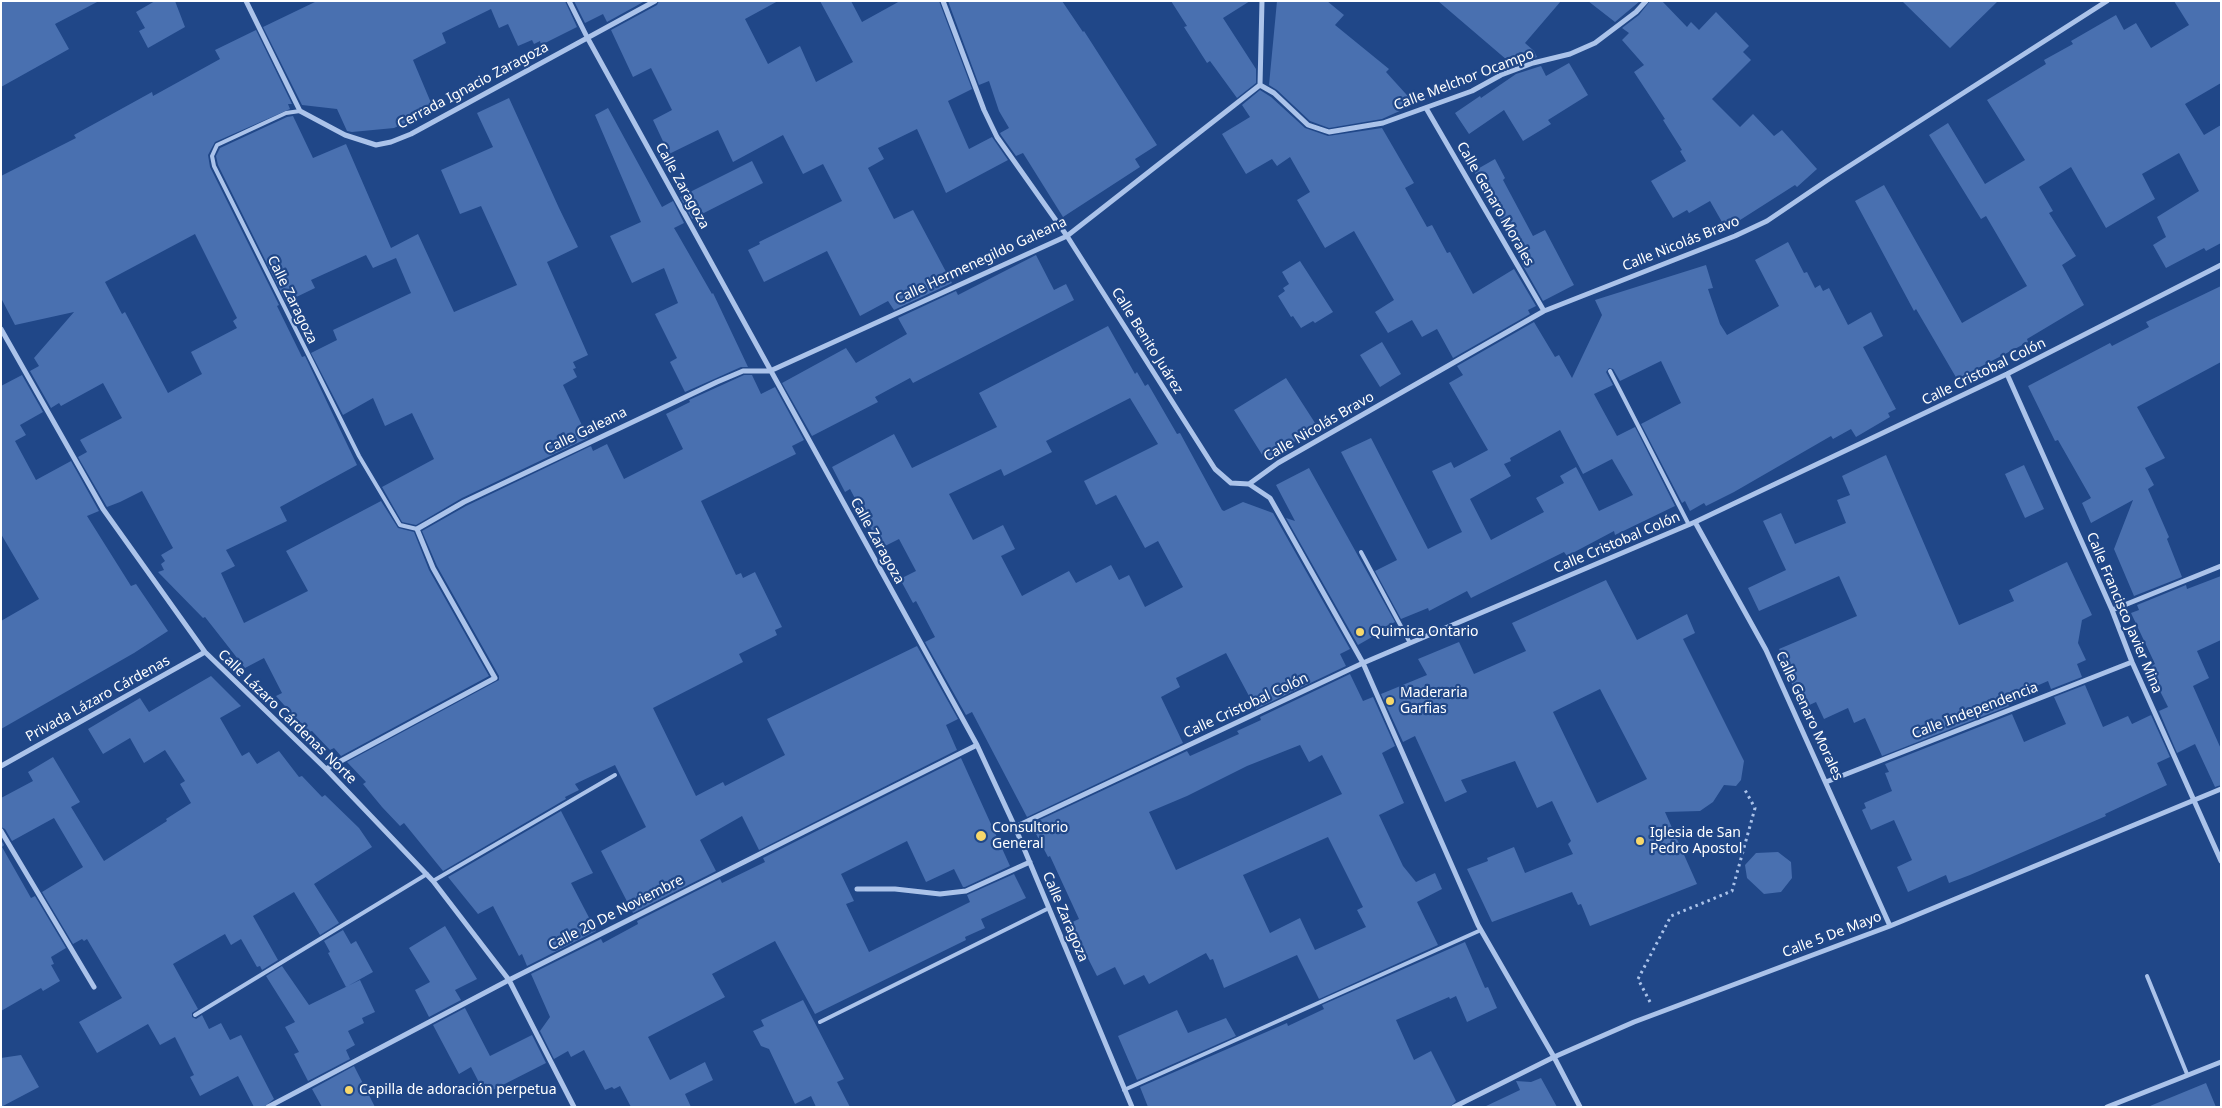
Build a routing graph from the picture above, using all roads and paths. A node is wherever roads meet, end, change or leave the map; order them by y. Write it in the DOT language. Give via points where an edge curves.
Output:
graph roads {
  1 [pos="246,1"];
  2 [pos="569,1"];
  3 [pos="655,1"];
  4 [pos="943,1"];
  5 [pos="1262,1"];
  6 [pos="1646,1"];
  7 [pos="2107,1"];
  8 [pos="587,37"];
  9 [pos="1260,85"];
  10 [pos="1426,108"];
  11 [pos="300,111"];
  12 [pos="1067,236"];
  13 [pos="2221,265"];
  14 [pos="1544,311"];
  15 [pos="1,329"];
  16 [pos="770,370"];
  17 [pos="1610,371"];
  18 [pos="2008,374"];
  19 [pos="1250,484"];
  20 [pos="1696,522"];
  21 [pos="1689,525"];
  22 [pos="417,529"];
  23 [pos="1361,552"];
  24 [pos="2221,566"];
  25 [pos="2112,610"];
  26 [pos="1410,643"];
  27 [pos="205,652"];
  28 [pos="2132,662"];
  29 [pos="1363,663"];
  30 [pos="977,744"];
  31 [pos="1,766"];
  32 [pos="326,769"];
  33 [pos="615,776"];
  34 [pos="1826,782"];
  35 [pos="2221,789"];
  36 [pos="1745,790"];
  37 [pos="2194,799"];
  38 [pos="1015,827"];
  39 [pos="2,832"];
  40 [pos="2221,861"];
  41 [pos="1030,862"];
  42 [pos="427,874"];
  43 [pos="434,881"];
  44 [pos="856,890"];
  45 [pos="1049,908"];
  46 [pos="1890,926"];
  47 [pos="1481,930"];
  48 [pos="2148,976"];
  49 [pos="509,980"];
  50 [pos="94,987"];
  51 [pos="1655,1014"];
  52 [pos="195,1015"];
  53 [pos="820,1022"];
  54 [pos="1554,1056"];
  55 [pos="2221,1062"];
  56 [pos="2187,1074"];
  57 [pos="1124,1090"];
  58 [pos="268,1107"];
  59 [pos="574,1107"];
  60 [pos="1132,1107"];
  61 [pos="1454,1107"];
  62 [pos="1580,1107"];
  63 [pos="2107,1107"];
  1 -- 11 [label="street"];
  2 -- 8 [label="street, Calle Zaragoza"];
  3 -- 8 [label="street, Cerrada Ignacio Zaragoza"];
  4 -- 12 [label="street, Calle Benito Juárez" via="997,137"];
  5 -- 9 [label="street"];
  6 -- 10 [label="street, Calle Melchor Ocampo" via="1595,43 1570,54 1533,63"];
  7 -- 14 [label="street, Calle Nicolás Bravo" via="1767,221"];
  8 -- 11 [label="street, Cerrada Ignacio Zaragoza" via="391,142 376,145 345,135"];
  8 -- 16 [label="street, Calle Zaragoza"];
  9 -- 10 [label="street, Calle Melchor Ocampo" via="1274,93 1308,125 1329,132 1383,123"];
  9 -- 12 [label="street, Calle Hermenegildo Galeana"];
  10 -- 14 [label="street, Calle Genaro Morales"];
  11 -- 22 [label="lane, Calle Zaragoza" via="286,113 217,145 212,156 214,166 359,456 400,525"];
  12 -- 16 [label="street, Calle Hermenegildo Galeana"];
  12 -- 19 [label="street, Calle Benito Juárez" via="1215,469 1230,483"];
  13 -- 18 [label="street, Calle Cristobal Colón"];
  14 -- 19 [label="street, Calle Nicolás Bravo" via="1278,462"];
  15 -- 27 [label="street, Calle Lázaro Cárdenas Norte" via="103,510"];
  16 -- 22 [label="street, Calle Galeana" via="744,370 717,382 464,502"];
  16 -- 30 [label="street, Calle Zaragoza"];
  17 -- 21 [label="lane"];
  18 -- 20 [label="street, Calle Cristobal Colón"];
  18 -- 25 [label="street, Calle Francisco Javier Mina"];
  19 -- 29 [label="street, Calle Benito Juárez" via="1270,498"];
  20 -- 21 [label="street, Calle Cristobal Colón"];
  20 -- 34 [label="street, Calle Genaro Morales" via="1766,650"];
  21 -- 26 [label="street, Calle Cristobal Colón"];
  22 -- 32 [label="street" via="432,568 495,678"];
  23 -- 26 [label="lane"];
  24 -- 25 [label="street"];
  25 -- 28 [label="street, Calle Francisco Javier Mina"];
  26 -- 29 [label="street, Calle Cristobal Colón"];
  27 -- 31 [label="street, Privada Lázaro Cárdenas"];
  27 -- 32 [label="street, Calle Lázaro Cárdenas Norte"];
  28 -- 34 [label="street, Calle Independencia"];
  28 -- 37 [label="street, Calle Francisco Javier Mina"];
  29 -- 38 [label="street, Calle Cristobal Colón"];
  29 -- 47 [label="street, Calle Benito Juárez"];
  30 -- 38 [label="street, Calle Zaragoza"];
  30 -- 49 [label="street, Calle 20 De Noviembre"];
  32 -- 42 [label="street, Calle Lázaro Cárdenas Norte"];
  33 -- 43 [label="lane"];
  34 -- 46 [label="street, Calle Genaro Morales"];
  35 -- 37 [label="street, Calle 5 De Mayo"];
  36 -- 51 [label="path" via="1755,808 1732,891 1671,916 1638,979"];
  37 -- 40 [label="street, Calle Francisco Javier Mina"];
  37 -- 46 [label="street, Calle 5 De Mayo"];
  38 -- 41 [label="street, Calle Zaragoza"];
  39 -- 50 [label="street"];
  41 -- 44 [label="street" via="966,891 940,894 895,889"];
  41 -- 45 [label="street, Calle Zaragoza"];
  42 -- 43 [label="street, Calle Lázaro Cárdenas Norte"];
  42 -- 52 [label="lane"];
  43 -- 49 [label="street, Calle Lázaro Cárdenas Norte"];
  45 -- 53 [label="lane"];
  45 -- 57 [label="street, Calle Zaragoza"];
  46 -- 51 [label="street, Calle 5 De Mayo"];
  47 -- 54 [label="street, Calle Benito Juárez"];
  47 -- 57 [label="lane"];
  48 -- 56 [label="lane"];
  49 -- 58 [label="street, Calle 20 De Noviembre"];
  49 -- 59 [label="street, Calle Lázaro Cárdenas Norte"];
  51 -- 54 [label="street, Calle 5 De Mayo"];
  54 -- 61 [label="street, Calle 5 De Mayo"];
  54 -- 62 [label="street, Calle Benito Juárez"];
  55 -- 56 [label="street"];
  56 -- 63 [label="street"];
  57 -- 60 [label="street, Calle Zaragoza"];
}
